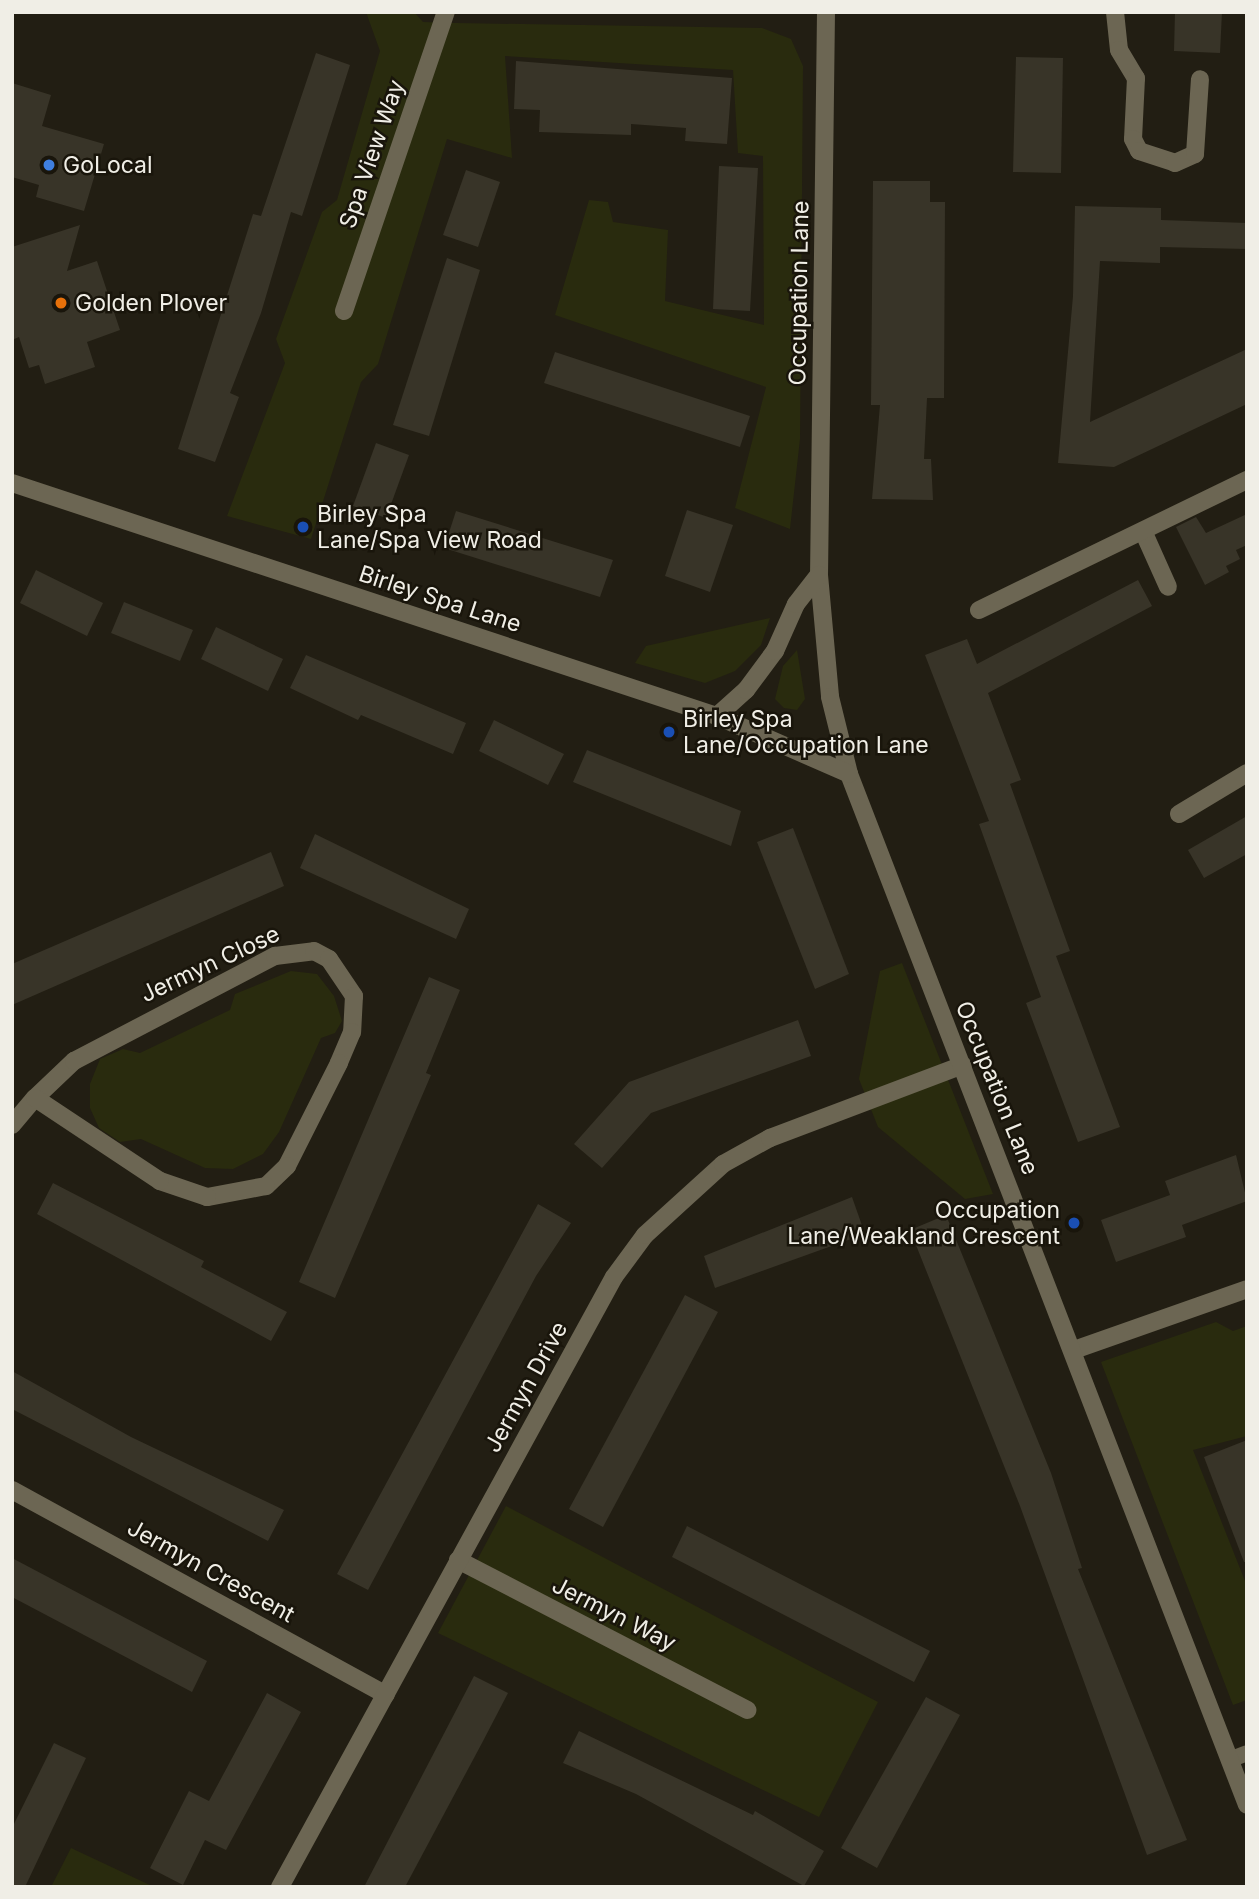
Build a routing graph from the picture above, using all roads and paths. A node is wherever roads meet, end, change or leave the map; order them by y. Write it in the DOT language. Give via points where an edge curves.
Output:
graph roads {
  1 [pos="446,12"];
  2 [pos="826,12"];
  3 [pos="1115,12"];
  4 [pos="1200,79"];
  5 [pos="344,312"];
  6 [pos="1247,480"];
  7 [pos="12,483"];
  8 [pos="1143,531"];
  9 [pos="819,575"];
  10 [pos="1168,587"];
  11 [pos="979,610"];
  12 [pos="717,716"];
  13 [pos="1247,773"];
  14 [pos="849,774"];
  15 [pos="1179,814"];
  16 [pos="963,1066"];
  17 [pos="35,1098"];
  18 [pos="12,1125"];
  19 [pos="1247,1289"];
  20 [pos="1074,1350"];
  21 [pos="12,1490"];
  22 [pos="458,1560"];
  23 [pos="386,1695"];
  24 [pos="747,1710"];
  25 [pos="1247,1753"];
  26 [pos="1230,1760"];
  27 [pos="1247,1805"];
  28 [pos="280,1887"];
  1 -- 5 [label="street, Spa View Way"];
  2 -- 9 [label="street, Occupation Lane"];
  3 -- 4 [label="street" via="1119,50 1136,78 1133,139 1139,151 1175,163 1195,154"];
  6 -- 8 [label="street"];
  7 -- 12 [label="street, Birley Spa Lane"];
  8 -- 10 [label="street"];
  8 -- 11 [label="street"];
  9 -- 12 [label="street" via="796,604 775,651 746,690"];
  9 -- 14 [label="street, Occupation Lane" via="830,697"];
  12 -- 14 [label="street, Birley Spa Lane"];
  13 -- 15 [label="street"];
  14 -- 16 [label="street, Occupation Lane"];
  16 -- 20 [label="street, Occupation Lane"];
  16 -- 22 [label="street, Jermyn Drive" via="770,1138 723,1164 678,1198 614,1276"];
  17 -- 17 [label="street, Jermyn Close" via="74,1061 275,956 314,951 329,959 354,996 352,1032 340,1063 287,1166 257,1189 207,1197 160,1181"];
  17 -- 18 [label="street, Jermyn Close"];
  19 -- 20 [label="street"];
  20 -- 26 [label="street, Occupation Lane"];
  21 -- 23 [label="street, Jermyn Crescent"];
  22 -- 23 [label="street, Jermyn Drive"];
  22 -- 24 [label="street, Jermyn Way"];
  23 -- 28 [label="street, Jermyn Drive"];
  25 -- 26 [label="lane"];
  26 -- 27 [label="street, Occupation Lane"];
}
